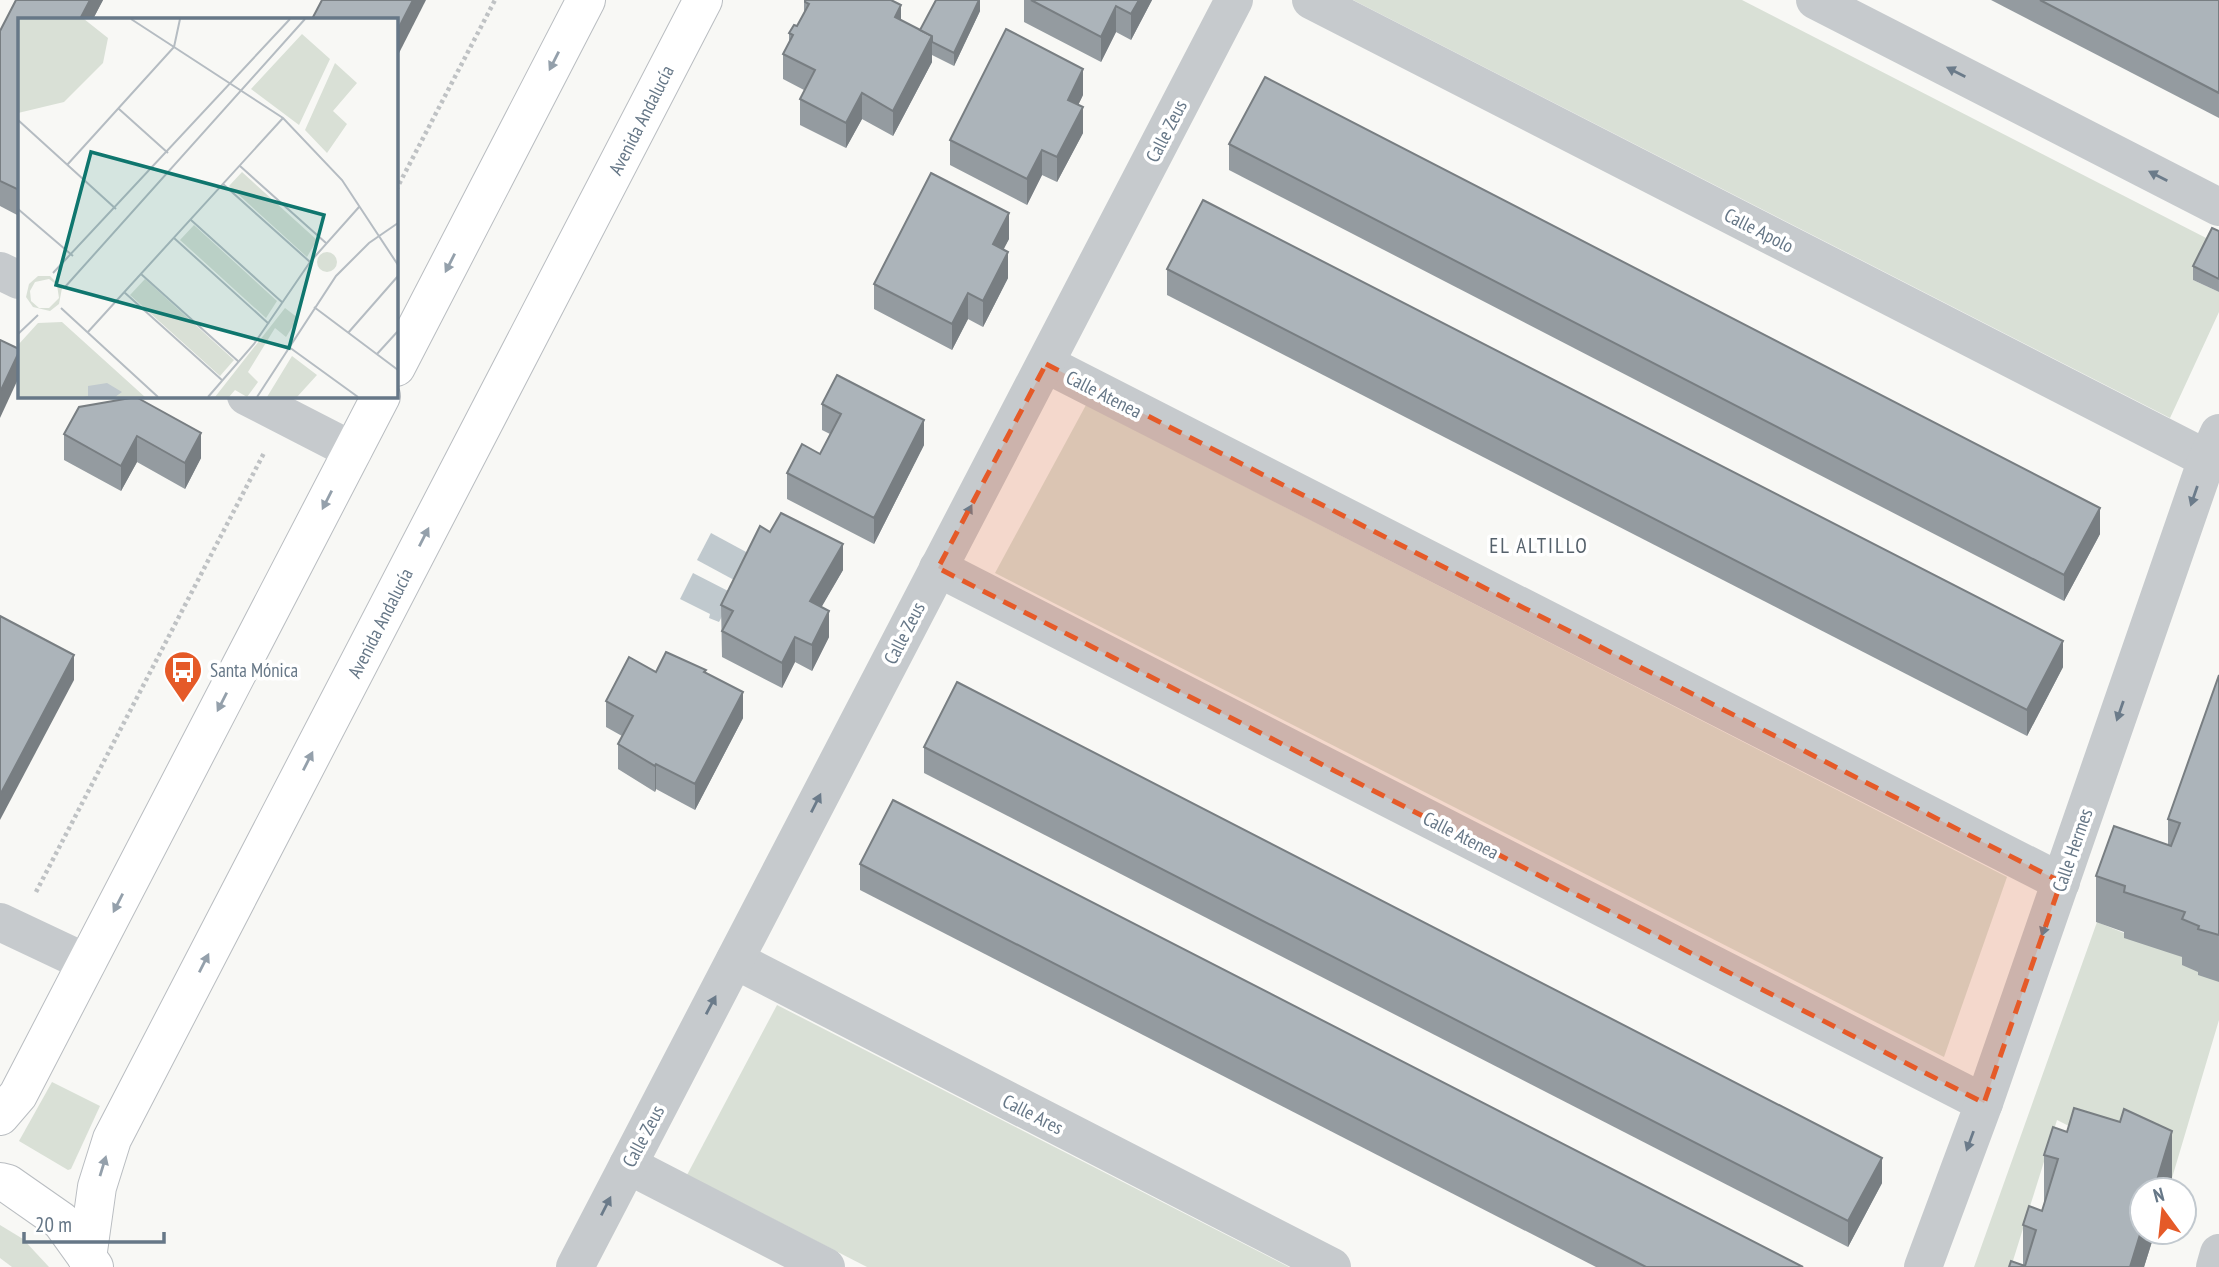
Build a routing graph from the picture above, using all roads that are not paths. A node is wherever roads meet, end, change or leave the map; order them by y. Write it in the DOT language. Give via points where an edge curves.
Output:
graph roads {
  1 [pos="586,0"];
  2 [pos="703,0"];
  3 [pos="1234,0"];
  4 [pos="1311,0"];
  5 [pos="1815,0"];
  6 [pos="2219,207"];
  7 [pos="0,271"];
  8 [pos="18,280"];
  9 [pos="1046,364"];
  10 [pos="397,365"];
  11 [pos="248,397"];
  12 [pos="380,397"];
  13 [pos="2213,446"];
  14 [pos="353,451"];
  15 [pos="939,568"];
  16 [pos="2061,882"];
  17 [pos="0,922"];
  18 [pos="735,960"];
  19 [pos="87,963"];
  20 [pos="1984,1103"];
  21 [pos="0,1116"];
  22 [pos="628,1165"];
  23 [pos="0,1182"];
  24 [pos="91,1262"];
  25 [pos="575,1267"];
  26 [pos="826,1267"];
  27 [pos="1332,1267"];
  28 [pos="1923,1267"];
  1 -- 10 [label="main road, one-way"];
  24 -- 2 [label="main road, Avenida Andalucía, one-way" via="97,1187 112,1139"];
  3 -- 9 [label="street, Calle Zeus"];
  4 -- 13 [label="street, Calle Apolo"];
  6 -- 5 [label="street, one-way"];
  7 -- 8 [label="street"];
  15 -- 9 [label="street, Calle Zeus, one-way"];
  9 -- 16 [label="street, Calle Atenea"];
  11 -- 14 [label="street"];
  12 -- 14 [label="main road"];
  13 -- 16 [label="street, Calle Hermes, one-way"];
  14 -- 19 [label="main road, one-way"];
  18 -- 15 [label="street, Calle Zeus, one-way"];
  15 -- 20 [label="street, Calle Atenea"];
  16 -- 20 [label="street, Calle Hermes, one-way"];
  17 -- 19 [label="street"];
  22 -- 18 [label="street, Calle Zeus, one-way"];
  18 -- 27 [label="street, Calle Ares"];
  19 -- 21 [label="main road" via="18,1096"];
  20 -- 28 [label="street, Calle Hermes, one-way"];
  25 -- 22 [label="street, Calle Zeus, one-way"];
  22 -- 26 [label="street"];
  23 -- 24 [label="main road" via="61,1221"];
}
